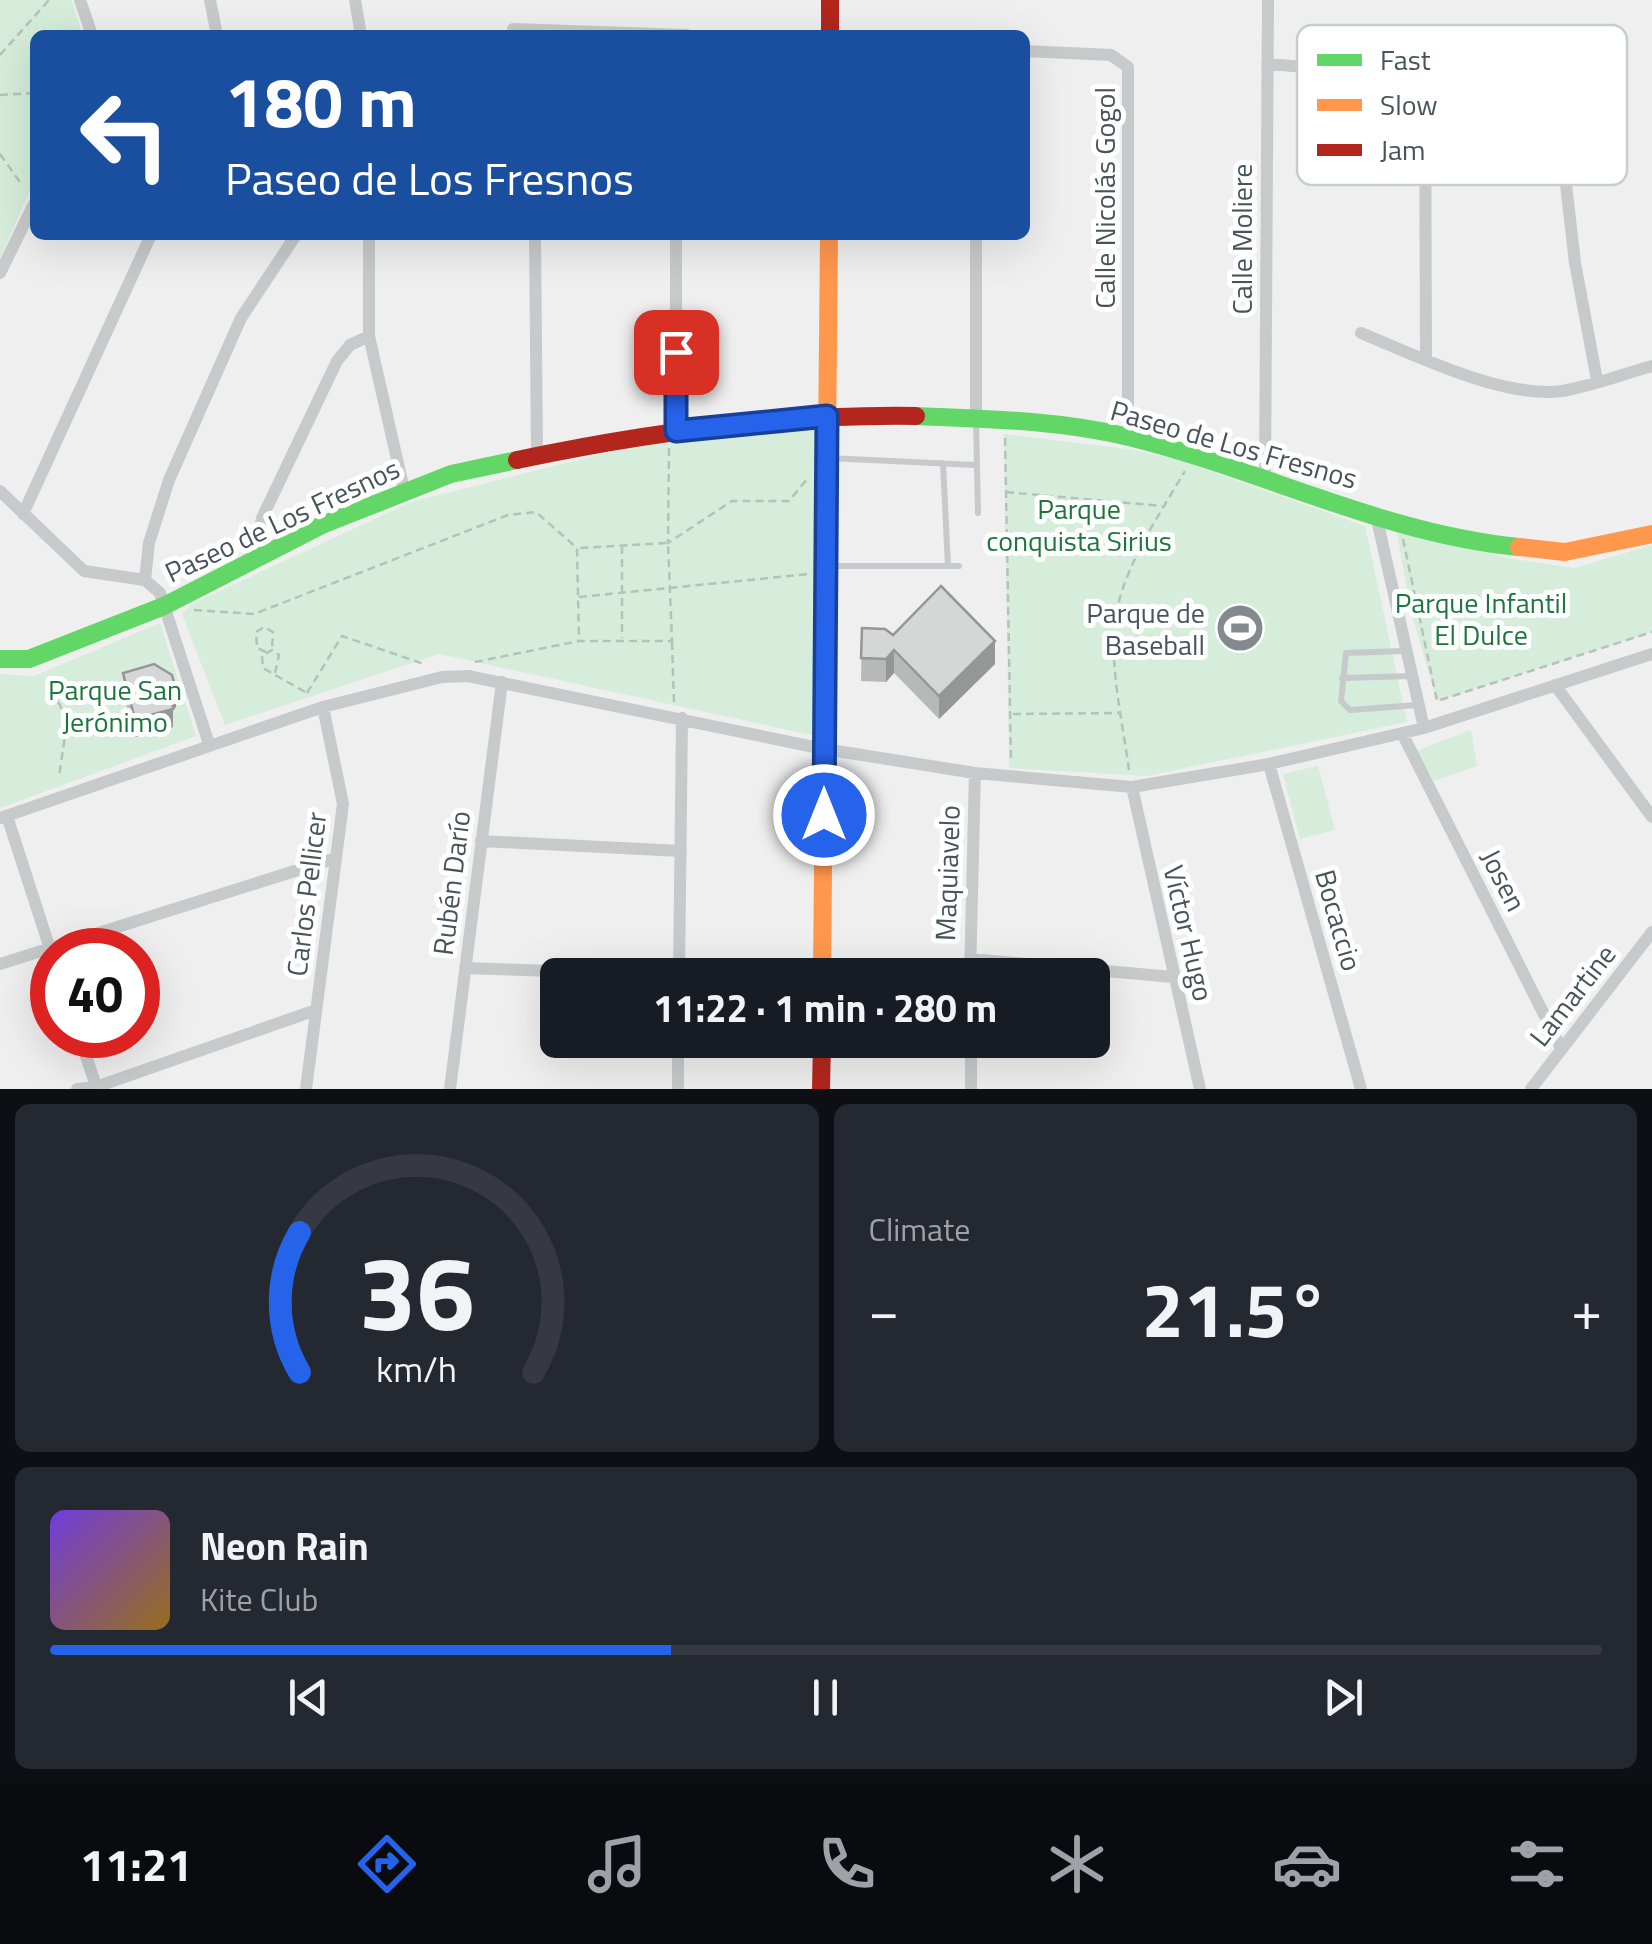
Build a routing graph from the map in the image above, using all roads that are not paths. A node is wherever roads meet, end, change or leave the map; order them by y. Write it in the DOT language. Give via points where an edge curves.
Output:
graph roads {
  1 [pos="80,0"];
  2 [pos="210,0"];
  3 [pos="355,0"];
  4 [pos="830,0"];
  5 [pos="1268,0"];
  6 [pos="513,29"];
  7 [pos="90,30"];
  8 [pos="215,30"];
  9 [pos="360,30"];
  10 [pos="522,30"];
  11 [pos="830,30"];
  12 [pos="1030,51"];
  13 [pos="1267,64"];
  14 [pos="1297,66"];
  15 [pos="1425,185"];
  16 [pos="1566,185"];
  17 [pos="30,212"];
  18 [pos="149,240"];
  19 [pos="293,240"];
  20 [pos="368,240"];
  21 [pos="536,240"];
  22 [pos="676,240"];
  23 [pos="828,240"];
  24 [pos="976,240"];
  25 [pos="0,273"];
  26 [pos="1361,332"];
  27 [pos="370,336"];
  28 [pos="1426,360"];
  29 [pos="1652,366"];
  30 [pos="1597,380"];
  31 [pos="827,416"];
  32 [pos="976,419"];
  33 [pos="676,431"];
  34 [pos="1128,437"];
  35 [pos="538,453"];
  36 [pos="826,458"];
  37 [pos="943,464"];
  38 [pos="976,465"];
  39 [pos="1265,477"];
  40 [pos="404,490"];
  41 [pos="0,492"];
  42 [pos="978,513"];
  43 [pos="23,514"];
  44 [pos="1376,514"];
  45 [pos="1652,534"];
  46 [pos="255,556"];
  47 [pos="948,566"];
  48 [pos="959,566"];
  49 [pos="826,570"];
  50 [pos="145,580"];
  51 [pos="164,606"];
  52 [pos="1407,651"];
  53 [pos="1652,654"];
  54 [pos="0,659"];
  55 [pos="1412,676"];
  56 [pos="1342,678"];
  57 [pos="502,682"];
  58 [pos="1555,684"];
  59 [pos="1419,705"];
  60 [pos="323,707"];
  61 [pos="679,717"];
  62 [pos="1424,728"];
  63 [pos="1402,733"];
  64 [pos="209,744"];
  65 [pos="824,749"];
  66 [pos="1270,764"];
  67 [pos="975,773"];
  68 [pos="1132,787"];
  69 [pos="3,817"];
  70 [pos="1652,817"];
  71 [pos="482,841"];
  72 [pos="681,851"];
  73 [pos="336,858"];
  74 [pos="43,928"];
  75 [pos="125,928"];
  76 [pos="1652,932"];
  77 [pos="30,957"];
  78 [pos="677,958"];
  79 [pos="822,958"];
  80 [pos="970,958"];
  81 [pos="0,964"];
  82 [pos="465,968"];
  83 [pos="540,970"];
  84 [pos="1110,972"];
  85 [pos="1172,977"];
  86 [pos="316,1010"];
  87 [pos="1562,1048"];
  88 [pos="86,1058"];
  89 [pos="678,1058"];
  90 [pos="822,1058"];
  91 [pos="971,1058"];
  92 [pos="96,1088"];
  93 [pos="77,1089"];
  94 [pos="306,1089"];
  95 [pos="450,1089"];
  96 [pos="678,1089"];
  97 [pos="822,1089"];
  98 [pos="972,1089"];
  99 [pos="1200,1089"];
  100 [pos="1361,1089"];
  101 [pos="1531,1089"];
  1 -- 7 [label="street"];
  2 -- 8 [label="street"];
  3 -- 9 [label="street"];
  4 -- 11 [label="street"];
  5 -- 13 [label="street, Calle Moliere"];
  6 -- 10 [label="street"];
  12 -- 34 [label="street, Calle Nicolás Gogol" via="1111,55 1128,67"];
  13 -- 14 [label="street"];
  13 -- 39 [label="street, Calle Moliere"];
  15 -- 28 [label="street"];
  16 -- 30 [label="street"];
  17 -- 25 [label="street"];
  18 -- 43 [label="street"];
  19 -- 50 [label="street" via="241,318 178,462 148,544"];
  20 -- 27 [label="street"];
  21 -- 35 [label="street"];
  22 -- 33 [label="street"];
  23 -- 31 [label="street"];
  24 -- 32 [label="street"];
  26 -- 28 [label="street"];
  27 -- 40 [label="street"];
  27 -- 46 [label="street" via="337,361 262,518"];
  28 -- 30 [label="street" via="1538,390"];
  29 -- 30 [label="street"];
  31 -- 32 [label="street, Paseo de Los Fresnos"];
  31 -- 33 [label="street, Paseo de Los Fresnos"];
  31 -- 36 [label="street"];
  32 -- 34 [label="street, Paseo de Los Fresnos"];
  32 -- 38 [label="lane"];
  33 -- 35 [label="street, Paseo de Los Fresnos"];
  34 -- 39 [label="street, Paseo de Los Fresnos"];
  35 -- 40 [label="street, Paseo de Los Fresnos"];
  36 -- 37 [label="lane"];
  36 -- 49 [label="street"];
  37 -- 38 [label="lane"];
  37 -- 47 [label="lane"];
  38 -- 42 [label="lane"];
  39 -- 44 [label="street, Paseo de Los Fresnos"];
  40 -- 46 [label="street, Paseo de Los Fresnos"];
  41 -- 43 [label="street"];
  43 -- 50 [label="street" via="84,571"];
  44 -- 45 [label="street, Paseo de Los Fresnos" via="1547,552 1592,550"];
  44 -- 52 [label="street"];
  46 -- 51 [label="street, Paseo de Los Fresnos"];
  47 -- 48 [label="lane"];
  47 -- 49 [label="lane"];
  49 -- 65 [label="street"];
  50 -- 51 [label="street"];
  51 -- 54 [label="street, Paseo de Los Fresnos" via="29,659"];
  51 -- 64 [label="street"];
  52 -- 55 [label="street"];
  52 -- 56 [label="lane" via="1346,654"];
  53 -- 58 [label="street"];
  55 -- 56 [label="lane"];
  55 -- 59 [label="street"];
  56 -- 59 [label="lane" via="1342,701 1350,710"];
  57 -- 60 [label="street" via="442,677"];
  57 -- 61 [label="street"];
  57 -- 71 [label="street, Rubén Darío"];
  58 -- 62 [label="street"];
  58 -- 70 [label="street"];
  59 -- 62 [label="street"];
  60 -- 64 [label="street"];
  60 -- 73 [label="street, Carlos Pellicer" via="342,790"];
  61 -- 65 [label="street"];
  61 -- 72 [label="street"];
  62 -- 63 [label="street"];
  63 -- 66 [label="street"];
  63 -- 87 [label="street, Josen"];
  64 -- 69 [label="street"];
  65 -- 67 [label="street"];
  65 -- 79 [label="street"];
  66 -- 68 [label="street"];
  66 -- 100 [label="street, Bocaccio"];
  67 -- 68 [label="street"];
  67 -- 80 [label="street, Maquiavelo"];
  68 -- 85 [label="street, Víctor Hugo"];
  69 -- 74 [label="street"];
  71 -- 72 [label="street"];
  71 -- 82 [label="street, Rubén Darío"];
  72 -- 78 [label="street"];
  73 -- 75 [label="street"];
  73 -- 86 [label="street, Carlos Pellicer"];
  76 -- 87 [label="street, Lamartine"];
  77 -- 81 [label="street"];
  82 -- 83 [label="street"];
  82 -- 95 [label="street, Rubén Darío"];
  84 -- 85 [label="street"];
  85 -- 99 [label="street, Víctor Hugo"];
  86 -- 92 [label="street"];
  86 -- 94 [label="street, Carlos Pellicer"];
  87 -- 101 [label="street, Lamartine"];
  88 -- 92 [label="street"];
  89 -- 96 [label="street"];
  90 -- 97 [label="street"];
  91 -- 98 [label="street"];
  92 -- 93 [label="street"];
}
